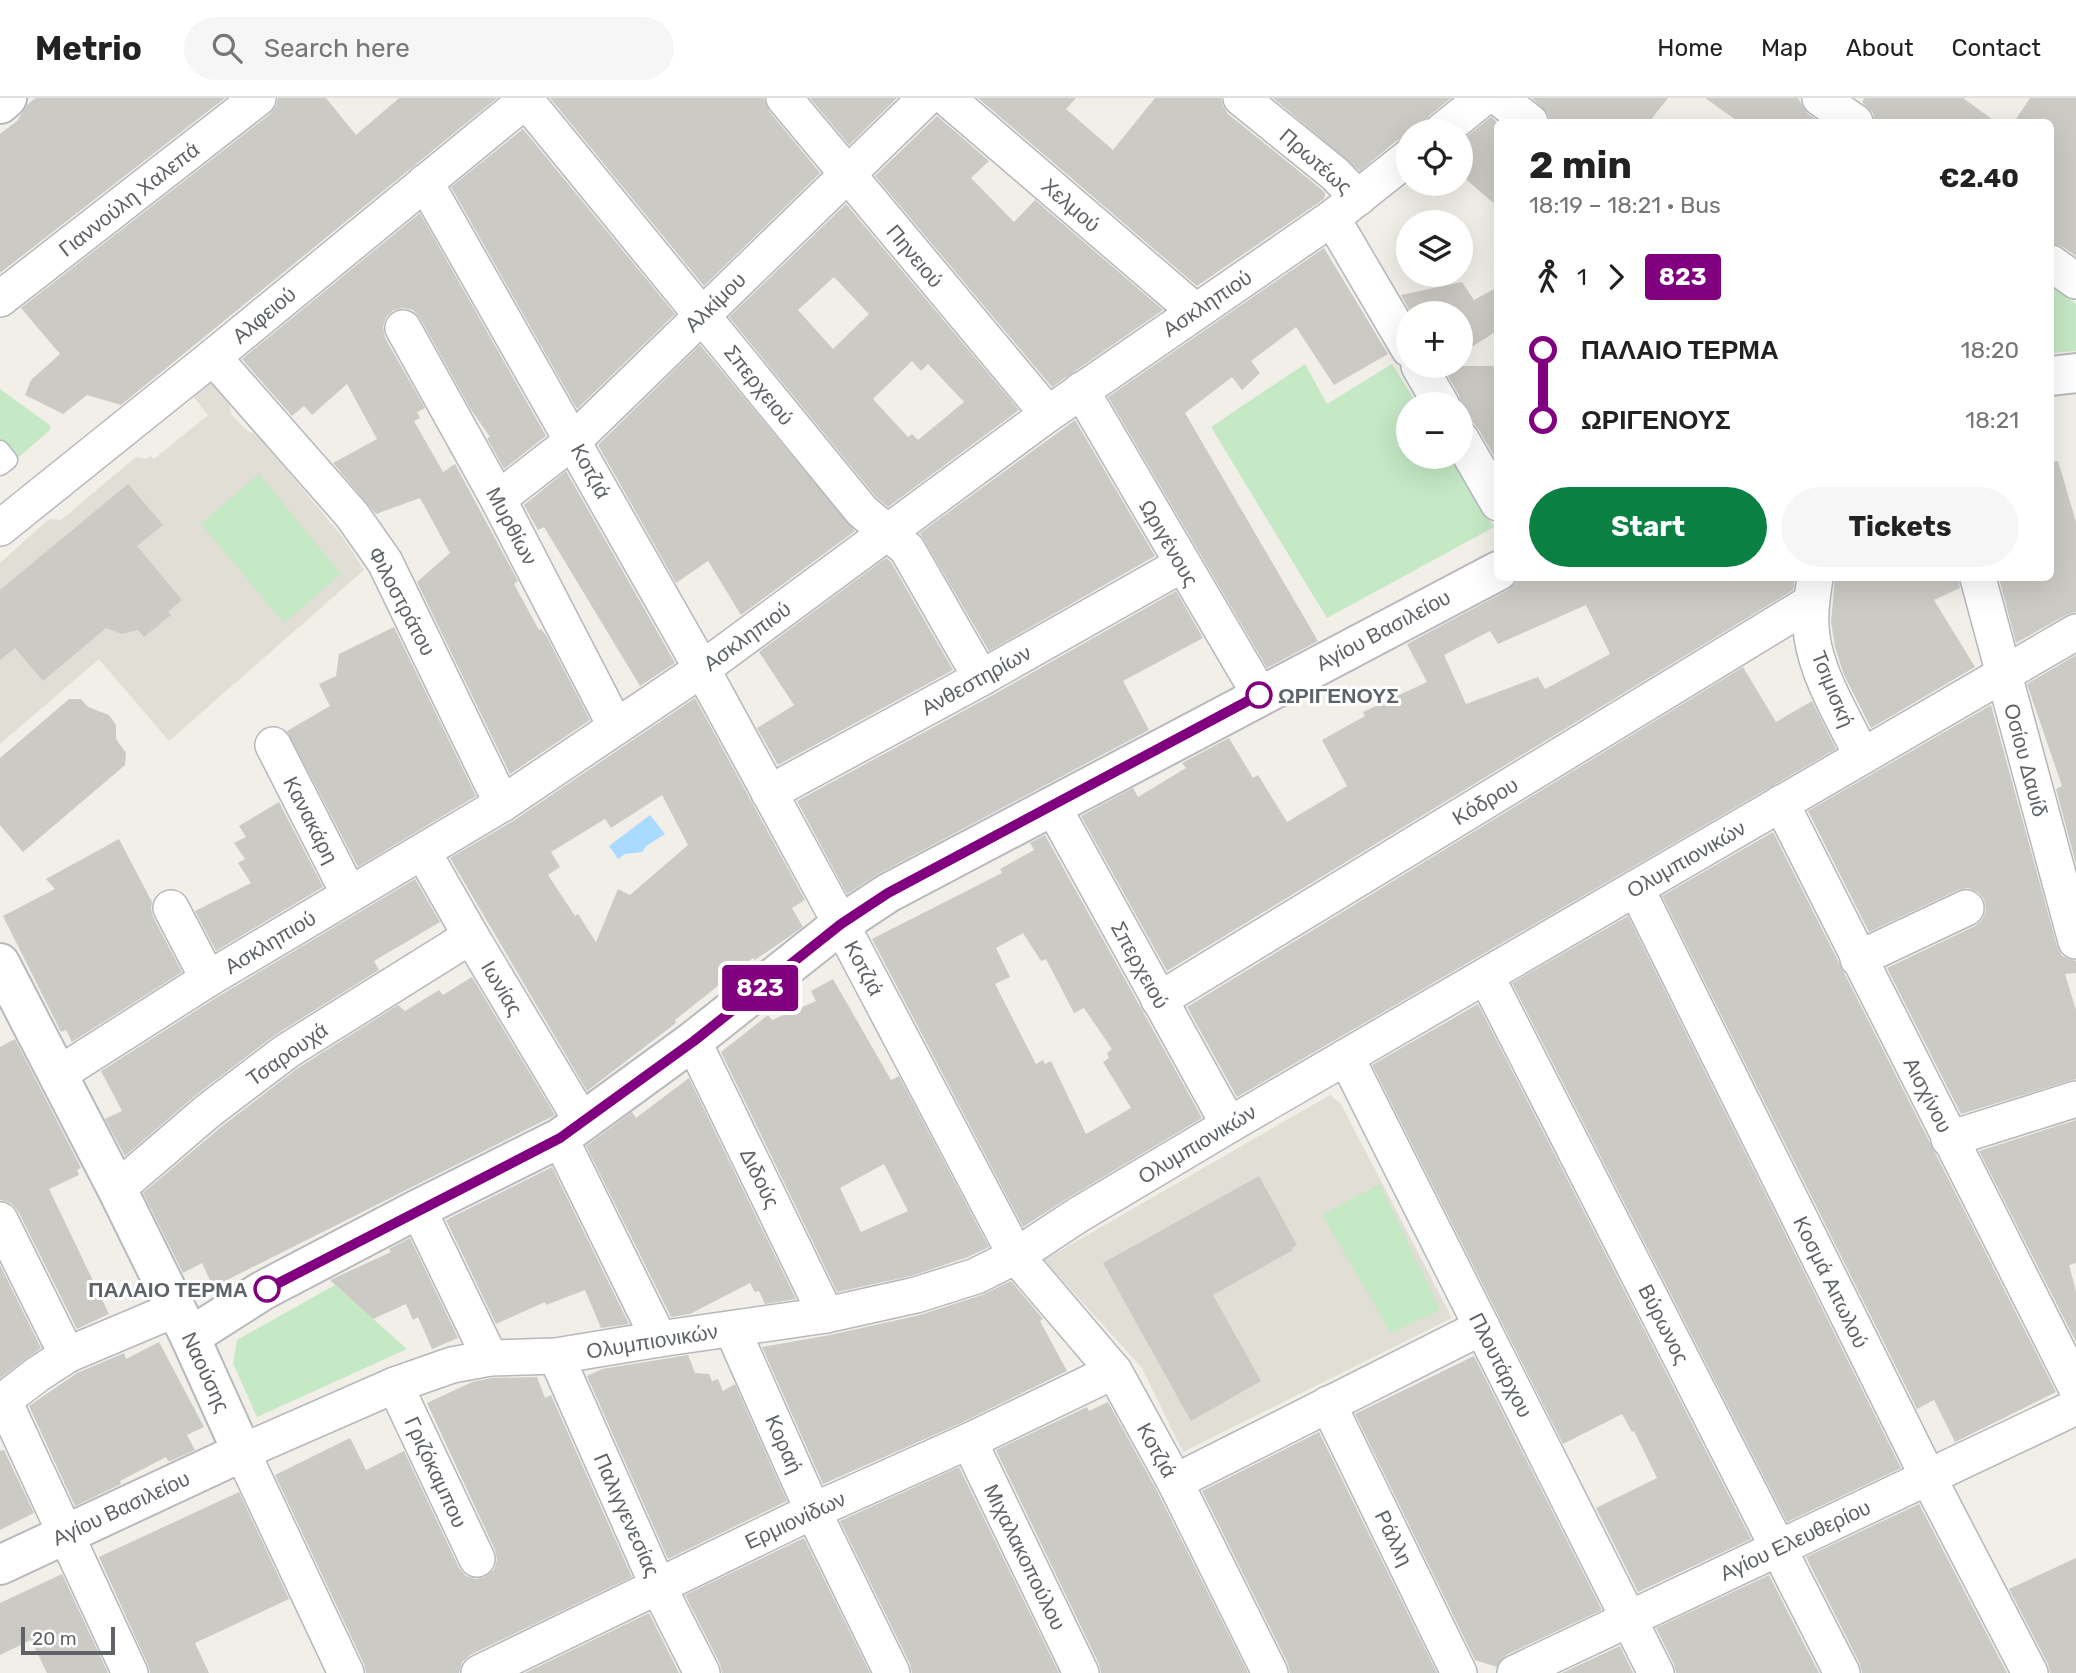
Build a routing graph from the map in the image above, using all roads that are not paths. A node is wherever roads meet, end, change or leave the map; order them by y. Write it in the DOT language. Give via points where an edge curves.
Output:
graph roads {
  1 [pos="7,98"];
  2 [pos="258,98"];
  3 [pos="784,98"];
  4 [pos="926,98"];
  5 [pos="947,98"];
  6 [pos="1241,98"];
  7 [pos="1483,98"];
  8 [pos="1499,98"];
  9 [pos="1820,98"];
  10 [pos="525,99"];
  11 [pos="0,104"];
  12 [pos="1456,119"];
  13 [pos="1526,119"];
  14 [pos="1851,119"];
  15 [pos="1396,168"];
  16 [pos="846,174"];
  17 [pos="425,181"];
  18 [pos="1345,208"];
  19 [pos="2054,265"];
  20 [pos="2076,281"];
  21 [pos="0,299"];
  22 [pos="1195,311"];
  23 [pos="702,315"];
  24 [pos="1396,320"];
  25 [pos="403,328"];
  26 [pos="213,357"];
  27 [pos="2076,373"];
  28 [pos="2054,376"];
  29 [pos="1081,390"];
  30 [pos="1048,414"];
  31 [pos="574,440"];
  32 [pos="0,450"];
  33 [pos="1473,460"];
  34 [pos="0,467"];
  35 [pos="1494,496"];
  36 [pos="498,499"];
  37 [pos="0,528"];
  38 [pos="890,532"];
  39 [pos="1181,565"];
  40 [pos="1494,573"];
  41 [pos="1979,581"];
  42 [pos="1813,590"];
  43 [pos="2076,632"];
  44 [pos="702,669"];
  45 [pos="2003,674"];
  46 [pos="981,678"];
  47 [pos="1259,695"];
  48 [pos="616,727"];
  49 [pos="273,745"];
  50 [pos="1862,756"];
  51 [pos="769,793"];
  52 [pos="1782,803"];
  53 [pos="502,804"];
  54 [pos="1052,805"];
  55 [pos="423,852"];
  56 [pos="1636,888"];
  57 [pos="349,894"];
  58 [pos="171,908"];
  59 [pos="1966,908"];
  60 [pos="841,924"];
  61 [pos="471,936"];
  62 [pos="2076,941"];
  63 [pos="1858,959"];
  64 [pos="0,963"];
  65 [pos="1486,976"];
  66 [pos="208,979"];
  67 [pos="1159,1000"];
  68 [pos="694,1041"];
  69 [pos="1346,1057"];
  70 [pos="59,1074"];
  71 [pos="2076,1099"];
  72 [pos="1229,1125"];
  73 [pos="571,1130"];
  74 [pos="1949,1139"];
  75 [pos="117,1189"];
  76 [pos="418,1209"];
  77 [pos="0,1220"];
  78 [pos="1016,1256"];
  79 [pos="826,1315"];
  80 [pos="183,1323"];
  81 [pos="1482,1327"];
  82 [pos="732,1329"];
  83 [pos="659,1339"];
  84 [pos="67,1355"];
  85 [pos="556,1356"];
  86 [pos="490,1358"];
  87 [pos="1114,1371"];
  88 [pos="394,1385"];
  89 [pos="2076,1387"];
  90 [pos="2,1402"];
  91 [pos="1328,1404"];
  92 [pos="2076,1407"];
  93 [pos="969,1441"];
  94 [pos="242,1452"];
  95 [pos="1928,1477"];
  96 [pos="1175,1482"];
  97 [pos="813,1511"];
  98 [pos="66,1533"];
  99 [pos="1778,1549"];
  100 [pos="477,1559"];
  101 [pos="0,1564"];
  102 [pos="658,1586"];
  103 [pos="1629,1619"];
  104 [pos="130,1673"];
  105 [pos="346,1673"];
  106 [pos="479,1673"];
  107 [pos="702,1673"];
  108 [pos="892,1673"];
  109 [pos="1080,1673"];
  110 [pos="1270,1673"];
  111 [pos="1459,1673"];
  112 [pos="1515,1673"];
  113 [pos="1656,1673"];
  114 [pos="1842,1673"];
  115 [pos="2030,1673"];
  1 -- 11 [label="street"];
  2 -- 21 [label="street, Γιαννούλη Χαλεπά"];
  3 -- 16 [label="street, Πηνειού"];
  4 -- 16 [label="street, Αλκίμου"];
  5 -- 22 [label="street, Χελμού"];
  6 -- 18 [label="street, Πρωτέως" via="1335,174"];
  7 -- 12 [label="street"];
  8 -- 13 [label="street"];
  9 -- 14 [label="street"];
  10 -- 17 [label="street, Αλφειού"];
  10 -- 23 [label="street, Σπερχειού"];
  15 -- 18 [label="street, Ασκληπιού"];
  16 -- 23 [label="street, Αλκίμου"];
  16 -- 30 [label="street, Πηνειού"];
  17 -- 26 [label="street, Αλφειού"];
  17 -- 31 [label="street, Κοτζιά"];
  18 -- 22 [label="street, Ασκληπιού"];
  18 -- 24 [label="street, Πρωτέως"];
  19 -- 20 [label="street"];
  22 -- 29 [label="street, Ασκληπιού"];
  23 -- 31 [label="street, Αλκίμου"];
  23 -- 38 [label="street, Σπερχειού" via="862,511"];
  25 -- 36 [label="street, Μυρθίων"];
  26 -- 37 [label="street, Αλφειού"];
  26 -- 53 [label="street, Φιλοστράτου" via="352,515 385,562"];
  27 -- 28 [label="street"];
  29 -- 30 [label="street, Ασκληπιού"];
  29 -- 39 [label="street, Ωριγένους"];
  30 -- 38 [label="street, Ασκληπιού"];
  31 -- 36 [label="street, Αλκίμου"];
  31 -- 44 [label="street, Κοτζιά"];
  32 -- 34 [label="lane" via="8,460"];
  33 -- 35 [label="street"];
  36 -- 48 [label="street, Μυρθίων"];
  38 -- 44 [label="street, Ασκληπιού"];
  38 -- 46 [label="street, Σπερχειού" via="907,549"];
  39 -- 46 [label="street, Ανθεστηρίων"];
  39 -- 47 [label="street, Ωριγένους"];
  40 -- 47 [label="street, Αγίου Βασιλείου"];
  41 -- 45 [label="street, Οσίου Δαυίδ"];
  42 -- 50 [label="street, Τσιμισκή" via="1812,637 1822,673"];
  42 -- 67 [label="street, Κόδρου"];
  43 -- 45 [label="street, Ολυμπιονικών"];
  44 -- 48 [label="street, Ασκληπιού"];
  44 -- 51 [label="street, Κοτζιά"];
  45 -- 50 [label="street, Ολυμπιονικών"];
  45 -- 62 [label="street, Οσίου Δαυίδ"];
  46 -- 51 [label="street, Ανθεστηρίων"];
  47 -- 54 [label="street, Αγίου Βασιλείου"];
  48 -- 53 [label="street, Ασκληπιού"];
  49 -- 57 [label="street, Κανακάρη"];
  50 -- 52 [label="street, Ολυμπιονικών"];
  51 -- 60 [label="street, Κοτζιά"];
  52 -- 56 [label="street, Ολυμπιονικών"];
  52 -- 63 [label="street, Αισχίνου"];
  53 -- 55 [label="street, Ασκληπιού"];
  54 -- 60 [label="street, Αγίου Βασιλείου" via="888,893"];
  54 -- 67 [label="street, Σπερχειού"];
  55 -- 57 [label="street, Ασκληπιού"];
  55 -- 61 [label="street, Ιωνίας"];
  56 -- 65 [label="street, Ολυμπιονικών"];
  56 -- 95 [label="street, Κοσμά Αιτωλού"];
  57 -- 66 [label="street, Ασκληπιού"];
  58 -- 66 [label="street"];
  59 -- 63 [label="street"];
  60 -- 68 [label="street, Αγίου Βασιλείου"];
  60 -- 78 [label="street, Κοτζιά"];
  61 -- 73 [label="street, Ιωνίας"];
  61 -- 75 [label="street, Τσαρουχά" via="287,1051"];
  63 -- 74 [label="street, Αισχίνου"];
  64 -- 70 [label="street, Ναούσης"];
  65 -- 69 [label="street, Ολυμπιονικών"];
  65 -- 99 [label="street, Βύρωνος"];
  66 -- 70 [label="street, Ασκληπιού"];
  67 -- 72 [label="street, Σπερχειού"];
  68 -- 73 [label="street, Αγίου Βασιλείου"];
  68 -- 79 [label="street, Διδούς"];
  69 -- 72 [label="street, Ολυμπιονικών"];
  69 -- 81 [label="street, Πλουτάρχου"];
  70 -- 75 [label="street, Ναούσης"];
  71 -- 74 [label="street"];
  72 -- 78 [label="street, Ολυμπιονικών"];
  73 -- 76 [label="street, Αγίου Βασιλείου"];
  73 -- 83 [label="street, Ιωνίας"];
  74 -- 89 [label="street, Αισχίνου"];
  75 -- 80 [label="street, Ναούσης"];
  76 -- 80 [label="street, Αγίου Βασιλείου" via="262,1291"];
  76 -- 86 [label="street"];
  77 -- 84 [label="street"];
  78 -- 79 [label="street, Ολυμπιονικών" via="976,1276 916,1295"];
  78 -- 87 [label="street, Κοτζιά"];
  79 -- 82 [label="street, Ολυμπιονικών"];
  80 -- 84 [label="street"];
  80 -- 94 [label="street, Ναούσης"];
  81 -- 91 [label="street"];
  81 -- 103 [label="street, Πλουτάρχου"];
  82 -- 83 [label="street, Ολυμπιονικών"];
  82 -- 97 [label="street, Κοραή"];
  83 -- 85 [label="street, Ολυμπιονικών"];
  84 -- 90 [label="street"];
  85 -- 86 [label="street, Ολυμπιονικών"];
  85 -- 102 [label="street, Παλιγγενεσίας"];
  86 -- 88 [label="street, Ολυμπιονικών" via="452,1365"];
  87 -- 93 [label="street, Ερμιονίδων"];
  87 -- 96 [label="street, Κοτζιά"];
  88 -- 94 [label="street, Ολυμπιονικών"];
  88 -- 100 [label="street, Γριζόκαμπου"];
  90 -- 98 [label="street"];
  91 -- 96 [label="street"];
  91 -- 111 [label="street, Ράλλη"];
  92 -- 95 [label="street, Αγίου Ελευθερίου"];
  93 -- 97 [label="street, Ερμιονίδων"];
  93 -- 109 [label="street, Μιχαλακοπούλου"];
  94 -- 98 [label="street, Αγίου Βασιλείου"];
  94 -- 105 [label="street, Ναούσης"];
  95 -- 99 [label="street, Αγίου Ελευθερίου"];
  95 -- 115 [label="street, Κοσμά Αιτωλού"];
  96 -- 110 [label="street, Κοτζιά"];
  97 -- 102 [label="street, Ερμιονίδων"];
  97 -- 108 [label="street, Κοραή"];
  98 -- 101 [label="street, Αγίου Βασιλείου"];
  98 -- 104 [label="street"];
  99 -- 103 [label="street, Αγίου Ελευθερίου"];
  99 -- 114 [label="street, Βύρωνος"];
  102 -- 106 [label="street, Ερμιονίδων"];
  102 -- 107 [label="street, Παλιγγενεσίας"];
  103 -- 112 [label="street, Αγίου Ελευθερίου"];
  103 -- 113 [label="street, Πλουτάρχου"];
}
